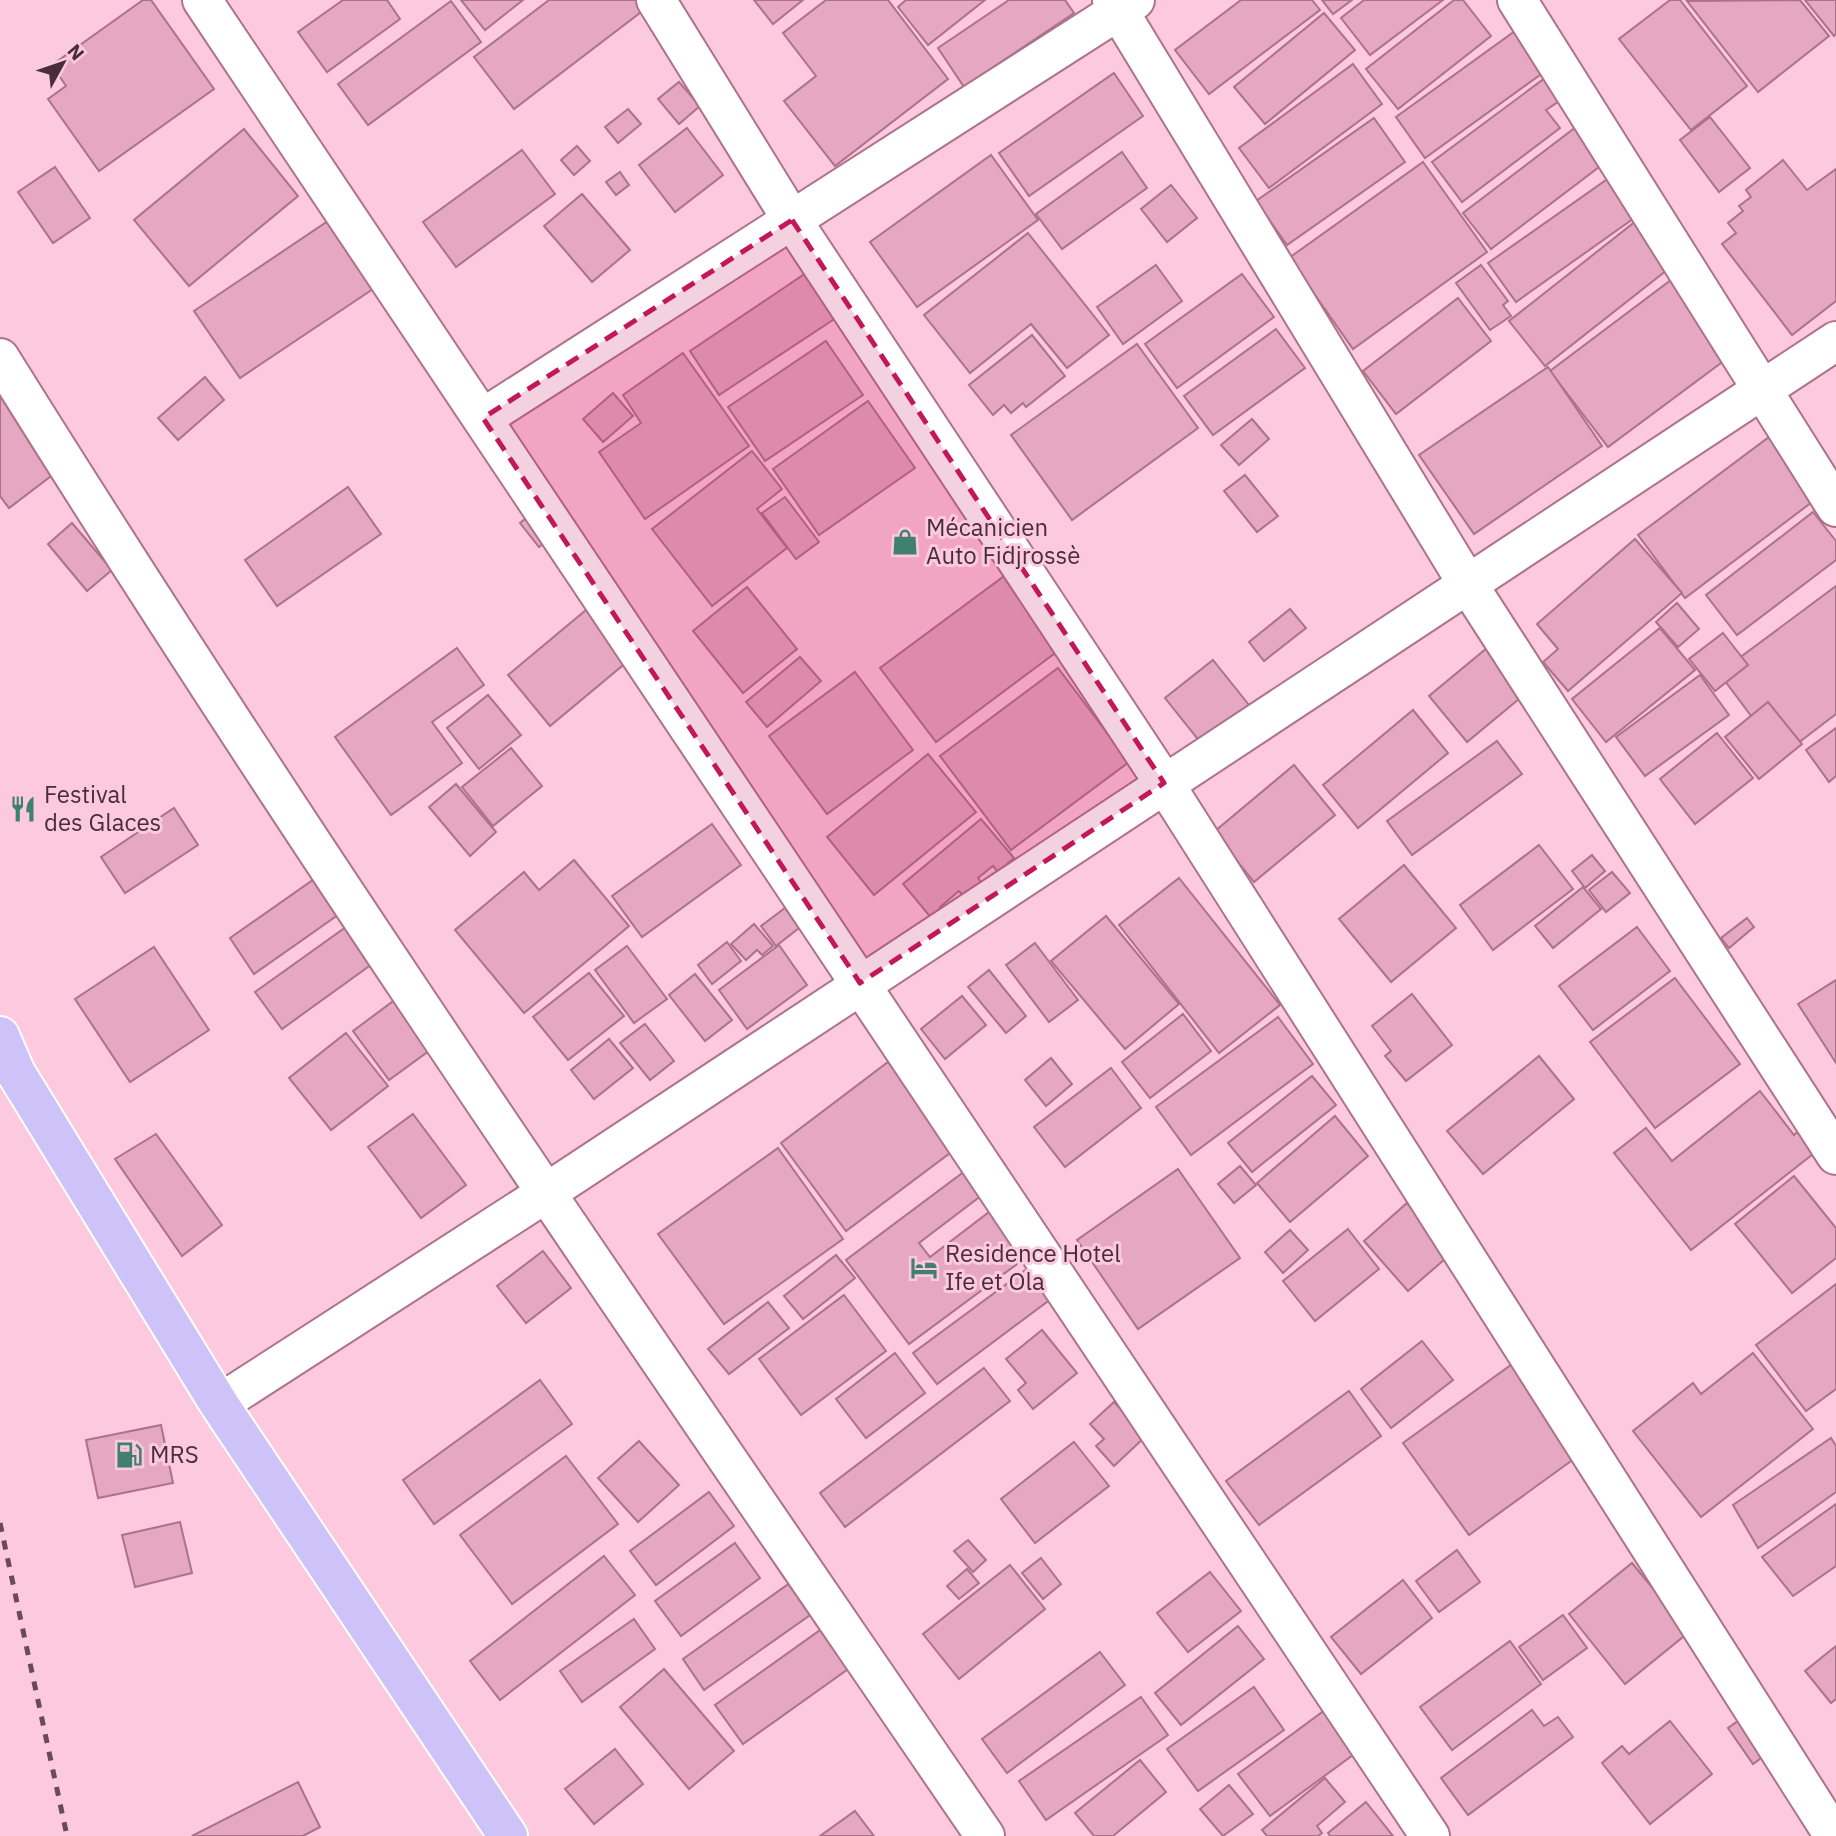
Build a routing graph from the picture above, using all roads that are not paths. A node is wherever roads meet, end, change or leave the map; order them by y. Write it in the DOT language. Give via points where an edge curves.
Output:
graph roads {
  1 [pos="202,0"];
  2 [pos="656,0"];
  3 [pos="1517,0"];
  4 [pos="1122,3"];
  5 [pos="792,220"];
  6 [pos="1836,341"];
  7 [pos="0,358"];
  8 [pos="1762,389"];
  9 [pos="483,418"];
  10 [pos="1836,507"];
  11 [pos="1467,583"];
  12 [pos="1164,783"];
  13 [pos="860,983"];
  14 [pos="0,1037"];
  15 [pos="8,1067"];
  16 [pos="1836,1155"];
  17 [pos="546,1193"];
  18 [pos="219,1404"];
  19 [pos="508,1836"];
  20 [pos="985,1836"];
  21 [pos="1430,1836"];
  22 [pos="1834,1836"];
  1 -- 9 [label="street"];
  2 -- 5 [label="street"];
  3 -- 8 [label="street"];
  4 -- 5 [label="street"];
  4 -- 11 [label="street"];
  5 -- 9 [label="street"];
  5 -- 12 [label="street"];
  6 -- 8 [label="street"];
  7 -- 17 [label="street" via="163,620"];
  8 -- 10 [label="street"];
  8 -- 11 [label="street"];
  9 -- 13 [label="street"];
  11 -- 12 [label="street"];
  11 -- 16 [label="street"];
  12 -- 13 [label="street"];
  12 -- 22 [label="street"];
  13 -- 17 [label="street"];
  13 -- 21 [label="street"];
  14 -- 15 [label="main road"];
  15 -- 18 [label="main road"];
  17 -- 18 [label="street"];
  17 -- 20 [label="street"];
  18 -- 19 [label="main road"];
}
